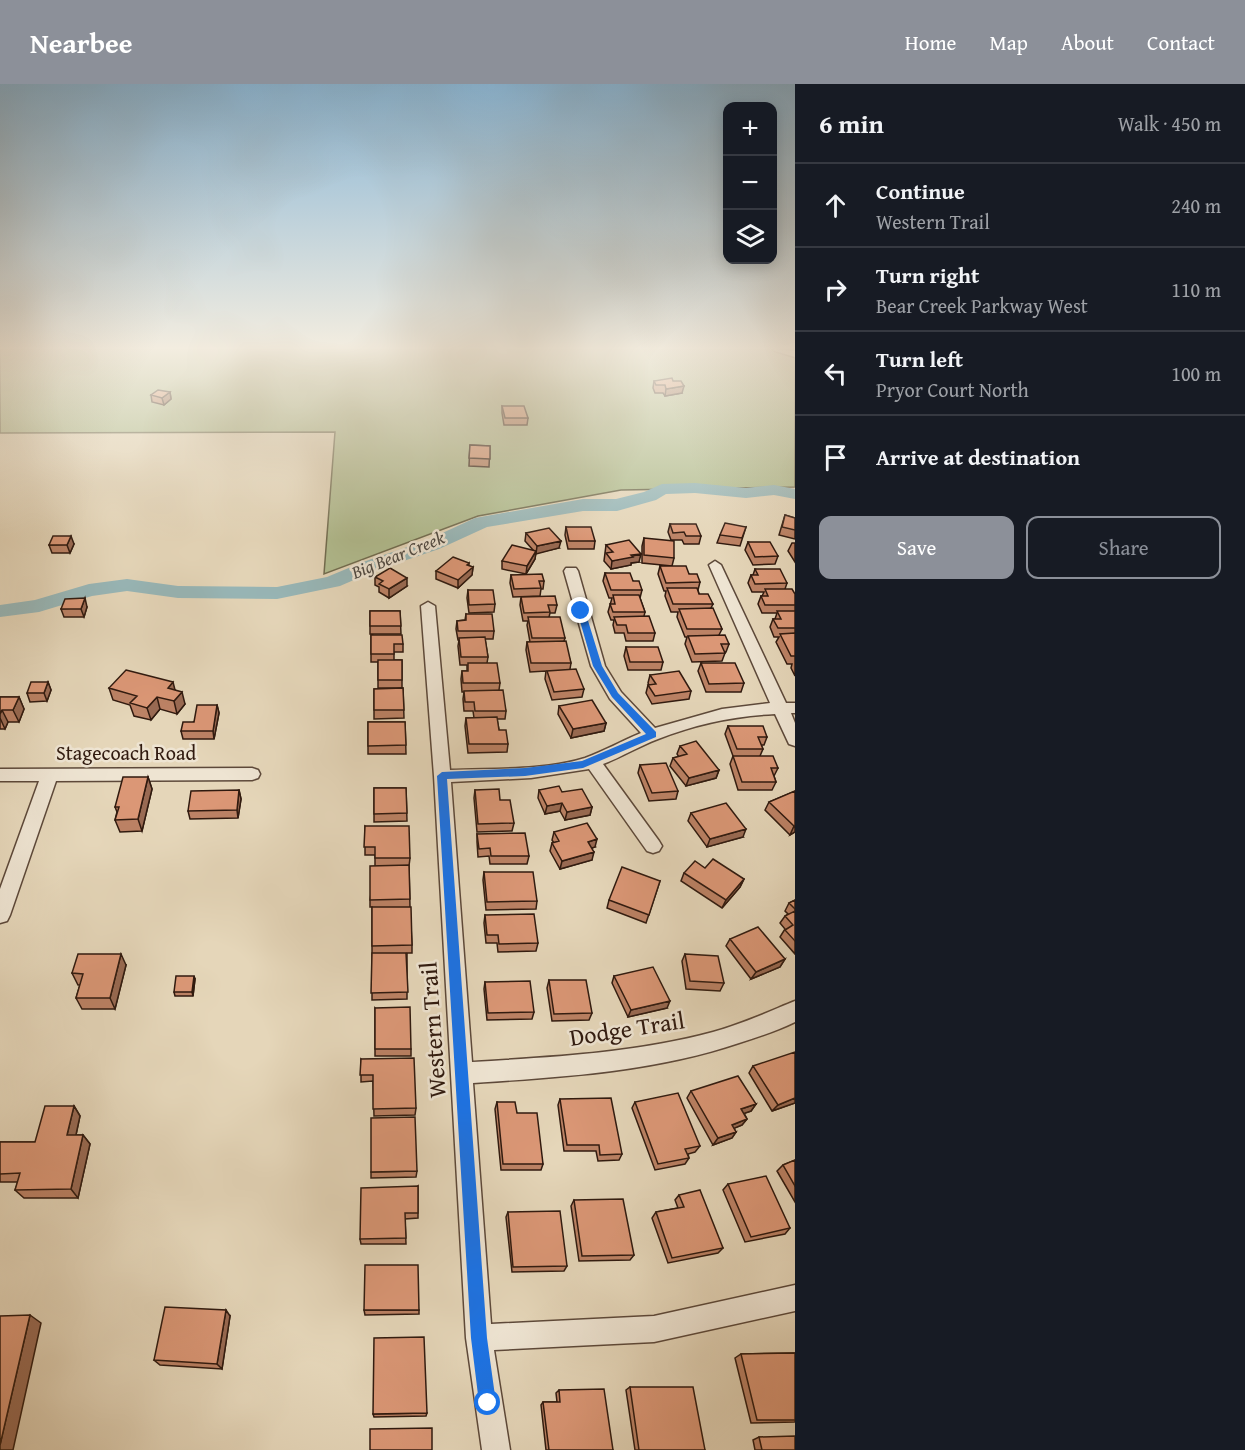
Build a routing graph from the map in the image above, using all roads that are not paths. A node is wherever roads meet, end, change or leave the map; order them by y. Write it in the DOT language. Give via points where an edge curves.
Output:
graph roads {
  1 [pos="715,565"];
  2 [pos="570,571"];
  3 [pos="428,606"];
  4 [pos="788,708"];
  5 [pos="652,735"];
  6 [pos="795,740"];
  7 [pos="592,761"];
  8 [pos="50,774"];
  9 [pos="252,774"];
  10 [pos="0,775"];
  11 [pos="442,776"];
  12 [pos="653,846"];
  13 [pos="0,915"];
  14 [pos="795,1011"];
  15 [pos="461,1073"];
  16 [pos="795,1298"];
  17 [pos="479,1338"];
  18 [pos="496,1450"];
  1 -- 4 [label="street"];
  2 -- 5 [label="street" via="598,666 615,695"];
  3 -- 11 [label="street, Western Trail"];
  4 -- 5 [label="street" via="695,720"];
  4 -- 6 [label="street"];
  5 -- 7 [label="street"];
  7 -- 11 [label="street" via="525,772"];
  7 -- 12 [label="street"];
  8 -- 9 [label="street, Stagecoach Road"];
  8 -- 10 [label="street, Stagecoach Road"];
  8 -- 13 [label="street"];
  11 -- 15 [label="street, Western Trail"];
  14 -- 15 [label="street, Dodge Trail" via="724,1039 647,1056 586,1066"];
  15 -- 17 [label="street, Western Trail"];
  16 -- 17 [label="street" via="654,1329"];
  17 -- 18 [label="street, Western Trail"];
}
